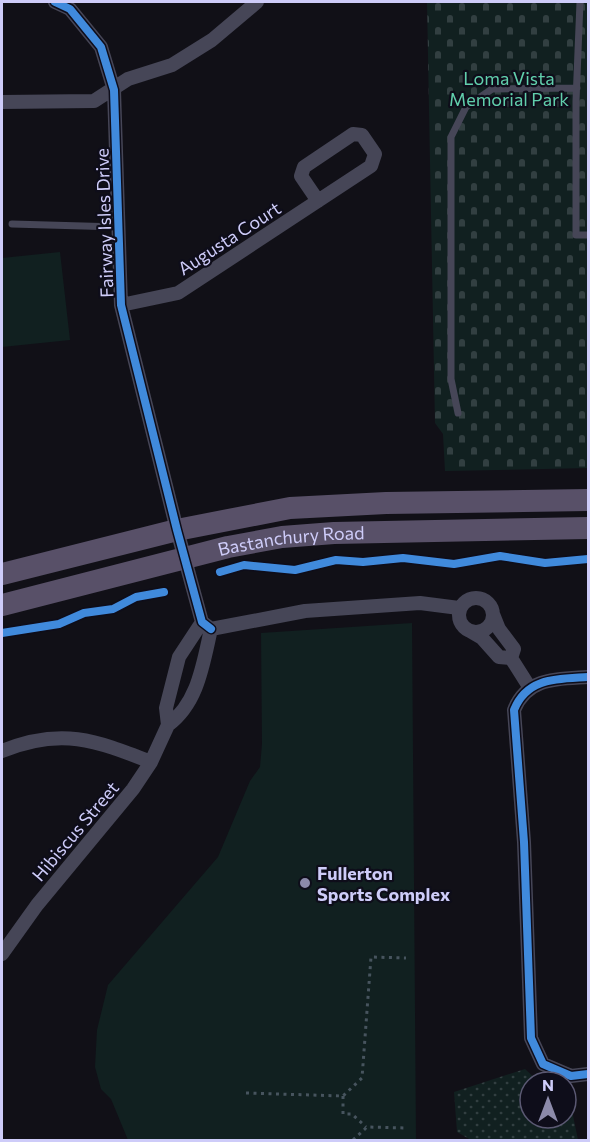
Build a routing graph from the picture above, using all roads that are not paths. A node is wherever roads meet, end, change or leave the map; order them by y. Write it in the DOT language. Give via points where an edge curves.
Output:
graph roads {
  1 [pos="55,2"];
  2 [pos="257,2"];
  3 [pos="580,2"];
  4 [pos="577,88"];
  5 [pos="114,90"];
  6 [pos="2,102"];
  7 [pos="318,201"];
  8 [pos="12,224"];
  9 [pos="119,227"];
  10 [pos="588,235"];
  11 [pos="121,305"];
  12 [pos="458,413"];
  13 [pos="588,500"];
  14 [pos="588,528"];
  15 [pos="177,530"];
  16 [pos="184,557"];
  17 [pos="2,574"];
  18 [pos="2,605"];
  19 [pos="459,608"];
  20 [pos="494,614"];
  21 [pos="207,626"];
  22 [pos="470,631"];
  23 [pos="511,658"];
  24 [pos="588,676"];
  25 [pos="172,678"];
  26 [pos="195,686"];
  27 [pos="530,688"];
  28 [pos="168,725"];
  29 [pos="2,751"];
  30 [pos="151,762"];
  31 [pos="2,954"];
  32 [pos="588,1074"];
  1 -- 5 [label="street, Fairway Isles Drive" via="69,9 100,47"];
  2 -- 5 [label="street" via="212,40 172,65 128,79"];
  3 -- 4 [label="lane"];
  4 -- 10 [label="lane" via="576,235"];
  4 -- 12 [label="lane" via="492,89 466,107 451,137 451,379"];
  5 -- 6 [label="street" via="94,101"];
  5 -- 9 [label="street, Fairway Isles Drive"];
  7 -- 7 [label="street, Augusta Court" via="371,166 375,154 362,135 353,134 304,166 301,176"];
  7 -- 11 [label="street, Augusta Court" via="178,293"];
  8 -- 9 [label="lane"];
  9 -- 11 [label="street, Fairway Isles Drive"];
  11 -- 15 [label="street, Fairway Isles Drive"];
  13 -- 15 [label="main road, Bastanchury Road" via="319,505"];
  14 -- 16 [label="main road, Bastanchury Road" via="334,533 282,537"];
  15 -- 16 [label="street, Fairway Isles Drive"];
  15 -- 17 [label="main road, Bastanchury Road"];
  16 -- 18 [label="main road, Bastanchury Road"];
  16 -- 21 [label="street, Fairway Isles Drive"];
  19 -- 20 [label="street" via="476,597 488,602"];
  19 -- 21 [label="street" via="420,603 305,611"];
  19 -- 22 [label="street" via="459,620"];
  20 -- 22 [label="street" via="488,627"];
  20 -- 23 [label="street" via="499,629 514,649"];
  21 -- 25 [label="street, Hibiscus Street" via="184,646"];
  21 -- 26 [label="street, Hibiscus Street"];
  22 -- 23 [label="street" via="499,657"];
  23 -- 27 [label="street"];
  24 -- 27 [label="street" via="553,679"];
  25 -- 26 [label="street" via="180,686"];
  25 -- 28 [label="street, Hibiscus Street" via="166,708"];
  26 -- 28 [label="street, Hibiscus Street" via="187,707"];
  27 -- 32 [label="street" via="520,695 514,710 524,842 531,1038 543,1064 571,1076"];
  28 -- 30 [label="street, Hibiscus Street"];
  29 -- 30 [label="street" via="34,740 64,738 99,741"];
  30 -- 31 [label="street, Hibiscus Street"];
}
